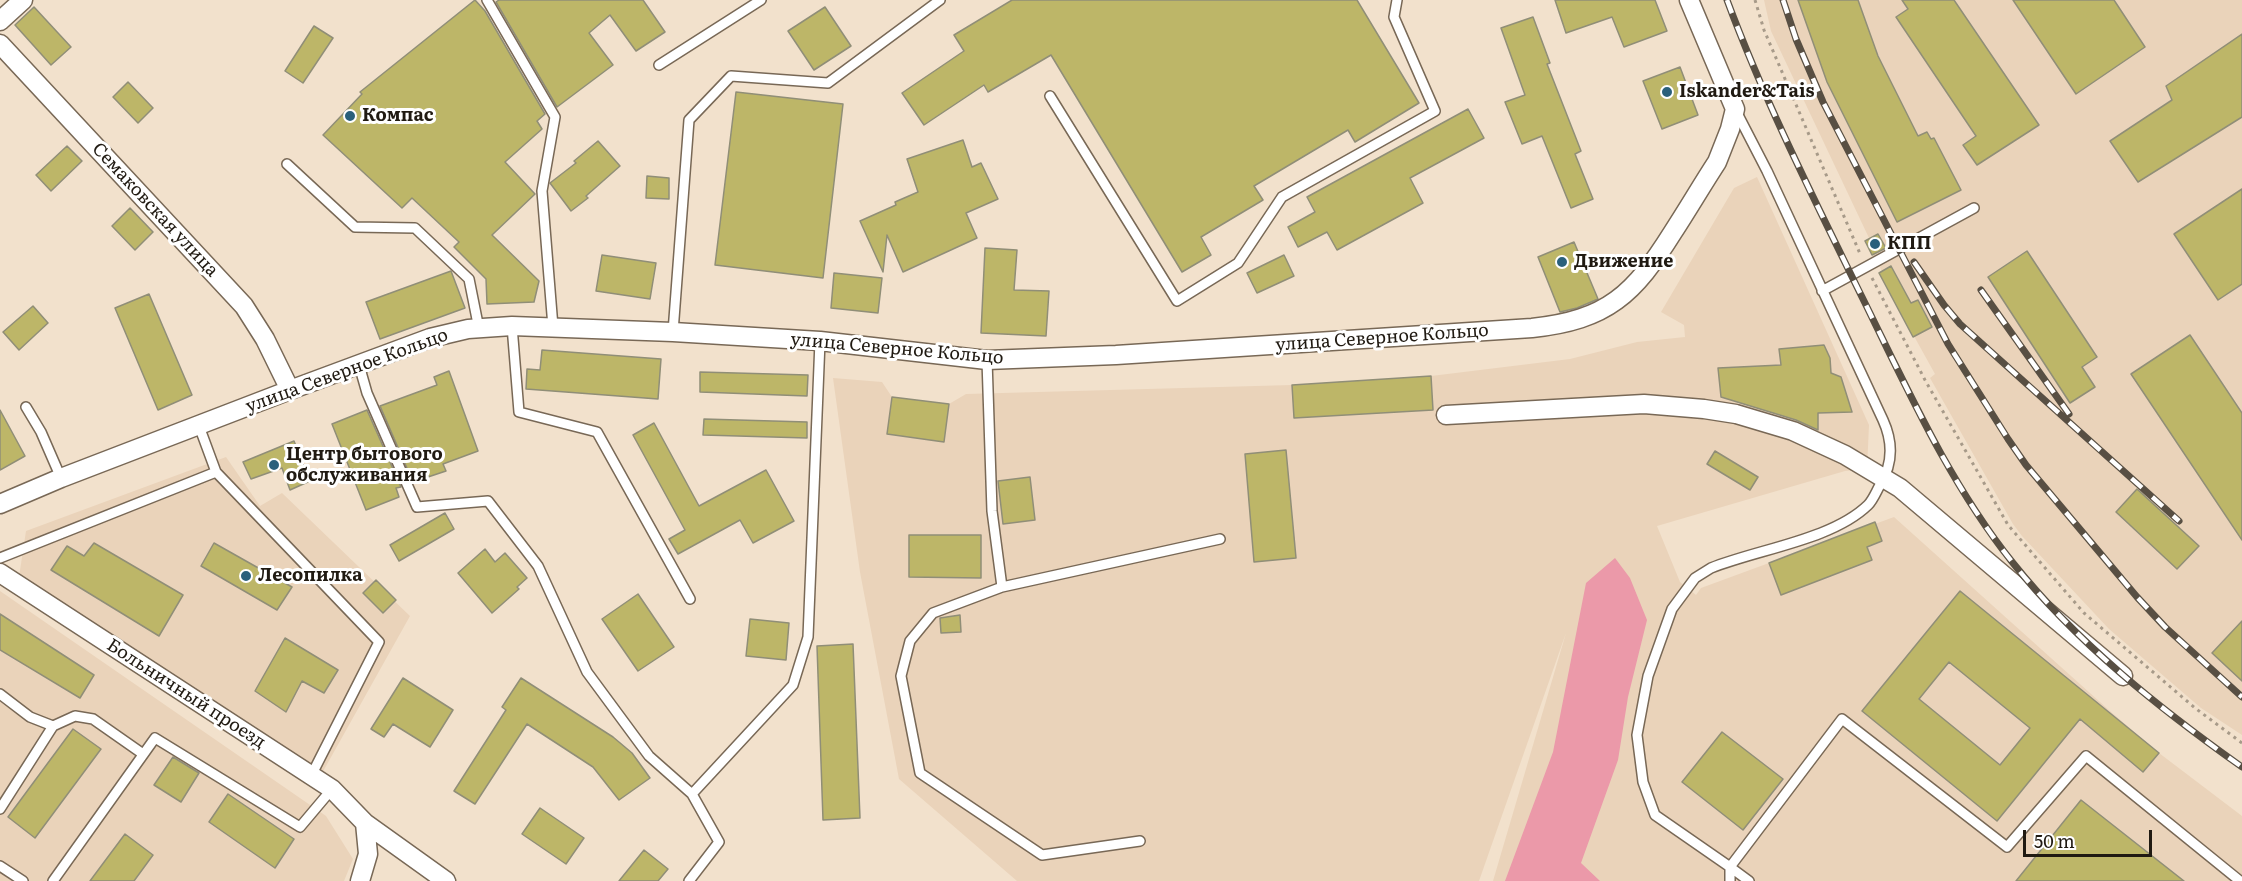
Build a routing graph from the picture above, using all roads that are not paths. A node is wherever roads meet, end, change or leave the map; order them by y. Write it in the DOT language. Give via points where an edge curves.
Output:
graph roads {
  1 [pos="23,0"];
  2 [pos="487,0"];
  3 [pos="761,0"];
  4 [pos="940,0"];
  5 [pos="1397,0"];
  6 [pos="1689,0"];
  7 [pos="0,21"];
  8 [pos="0,44"];
  9 [pos="659,65"];
  10 [pos="1050,96"];
  11 [pos="1735,109"];
  12 [pos="287,164"];
  13 [pos="1974,208"];
  14 [pos="1822,291"];
  15 [pos="512,326"];
  16 [pos="553,327"];
  17 [pos="479,329"];
  18 [pos="673,332"];
  19 [pos="820,341"];
  20 [pos="987,360"];
  21 [pos="359,365"];
  22 [pos="290,390"];
  23 [pos="26,407"];
  24 [pos="1446,415"];
  25 [pos="199,426"];
  26 [pos="216,472"];
  27 [pos="61,478"];
  28 [pos="1884,479"];
  29 [pos="0,504"];
  30 [pos="1220,539"];
  31 [pos="0,558"];
  32 [pos="0,573"];
  33 [pos="1002,587"];
  34 [pos="690,599"];
  35 [pos="2123,676"];
  36 [pos="0,694"];
  37 [pos="52,726"];
  38 [pos="143,754"];
  39 [pos="311,776"];
  40 [pos="332,789"];
  41 [pos="693,794"];
  42 [pos="0,809"];
  43 [pos="364,823"];
  44 [pos="1140,842"];
  45 [pos="0,866"];
  46 [pos="1730,867"];
  47 [pos="23,881"];
  48 [pos="53,881"];
  49 [pos="360,881"];
  50 [pos="446,881"];
  51 [pos="689,881"];
  52 [pos="1730,881"];
  53 [pos="1749,881"];
  54 [pos="2240,881"];
  1 -- 7 [label="street"];
  2 -- 16 [label="lane" via="555,117 543,191"];
  3 -- 9 [label="lane"];
  4 -- 18 [label="lane" via="828,83 731,76 689,120"];
  5 -- 10 [label="lane" via="1394,17 1435,111 1282,197 1238,263 1178,301"];
  6 -- 11 [label="street"];
  8 -- 22 [label="street, Семаковская улица" via="244,306"];
  11 -- 14 [label="lane"];
  11 -- 20 [label="street, улица Северное Кольцо" via="1717,162 1650,268 1626,294 1578,321 1532,328"];
  12 -- 17 [label="lane" via="355,227 415,228 469,279"];
  13 -- 14 [label="lane"];
  14 -- 28 [label="lane" via="1890,434 1889,465"];
  15 -- 16 [label="street, улица Северное Кольцо"];
  15 -- 17 [label="street, улица Северное Кольцо"];
  15 -- 34 [label="lane" via="519,412 597,432"];
  16 -- 18 [label="street, улица Северное Кольцо"];
  17 -- 21 [label="street, улица Северное Кольцо" via="430,338"];
  18 -- 19 [label="street, улица Северное Кольцо"];
  19 -- 20 [label="street, улица Северное Кольцо"];
  19 -- 41 [label="lane" via="808,637 793,685"];
  20 -- 33 [label="lane" via="992,511"];
  21 -- 22 [label="street, улица Северное Кольцо"];
  21 -- 41 [label="lane" via="417,507 488,501 538,566 587,672 649,756"];
  22 -- 25 [label="street, улица Северное Кольцо"];
  23 -- 27 [label="lane"];
  24 -- 28 [label="street" via="1644,404 1704,409 1802,434"];
  25 -- 26 [label="lane"];
  25 -- 27 [label="street, улица Северное Кольцо"];
  26 -- 31 [label="lane"];
  26 -- 39 [label="lane" via="379,642"];
  27 -- 29 [label="street, улица Северное Кольцо"];
  28 -- 35 [label="street" via="1916,501"];
  28 -- 46 [label="lane" via="1869,504 1844,522 1711,568 1695,578 1672,609 1648,676 1636,735 1643,782 1655,815"];
  30 -- 33 [label="lane"];
  32 -- 39 [label="street, Больничный проезд"];
  33 -- 44 [label="lane" via="933,613 909,641 901,676 920,773 1042,855"];
  36 -- 37 [label="lane" via="30,717"];
  37 -- 38 [label="lane" via="75,716 93,719"];
  37 -- 42 [label="lane"];
  38 -- 40 [label="lane" via="155,738 300,827"];
  38 -- 48 [label="lane"];
  39 -- 40 [label="street, Больничный проезд"];
  40 -- 43 [label="street, Больничный проезд"];
  41 -- 51 [label="lane" via="719,842"];
  43 -- 49 [label="street" via="368,854"];
  43 -- 50 [label="street, Больничный проезд"];
  45 -- 47 [label="lane"];
  46 -- 52 [label="lane"];
  46 -- 53 [label="lane"];
  46 -- 54 [label="lane" via="1842,719 2007,847 2086,756"];
}
